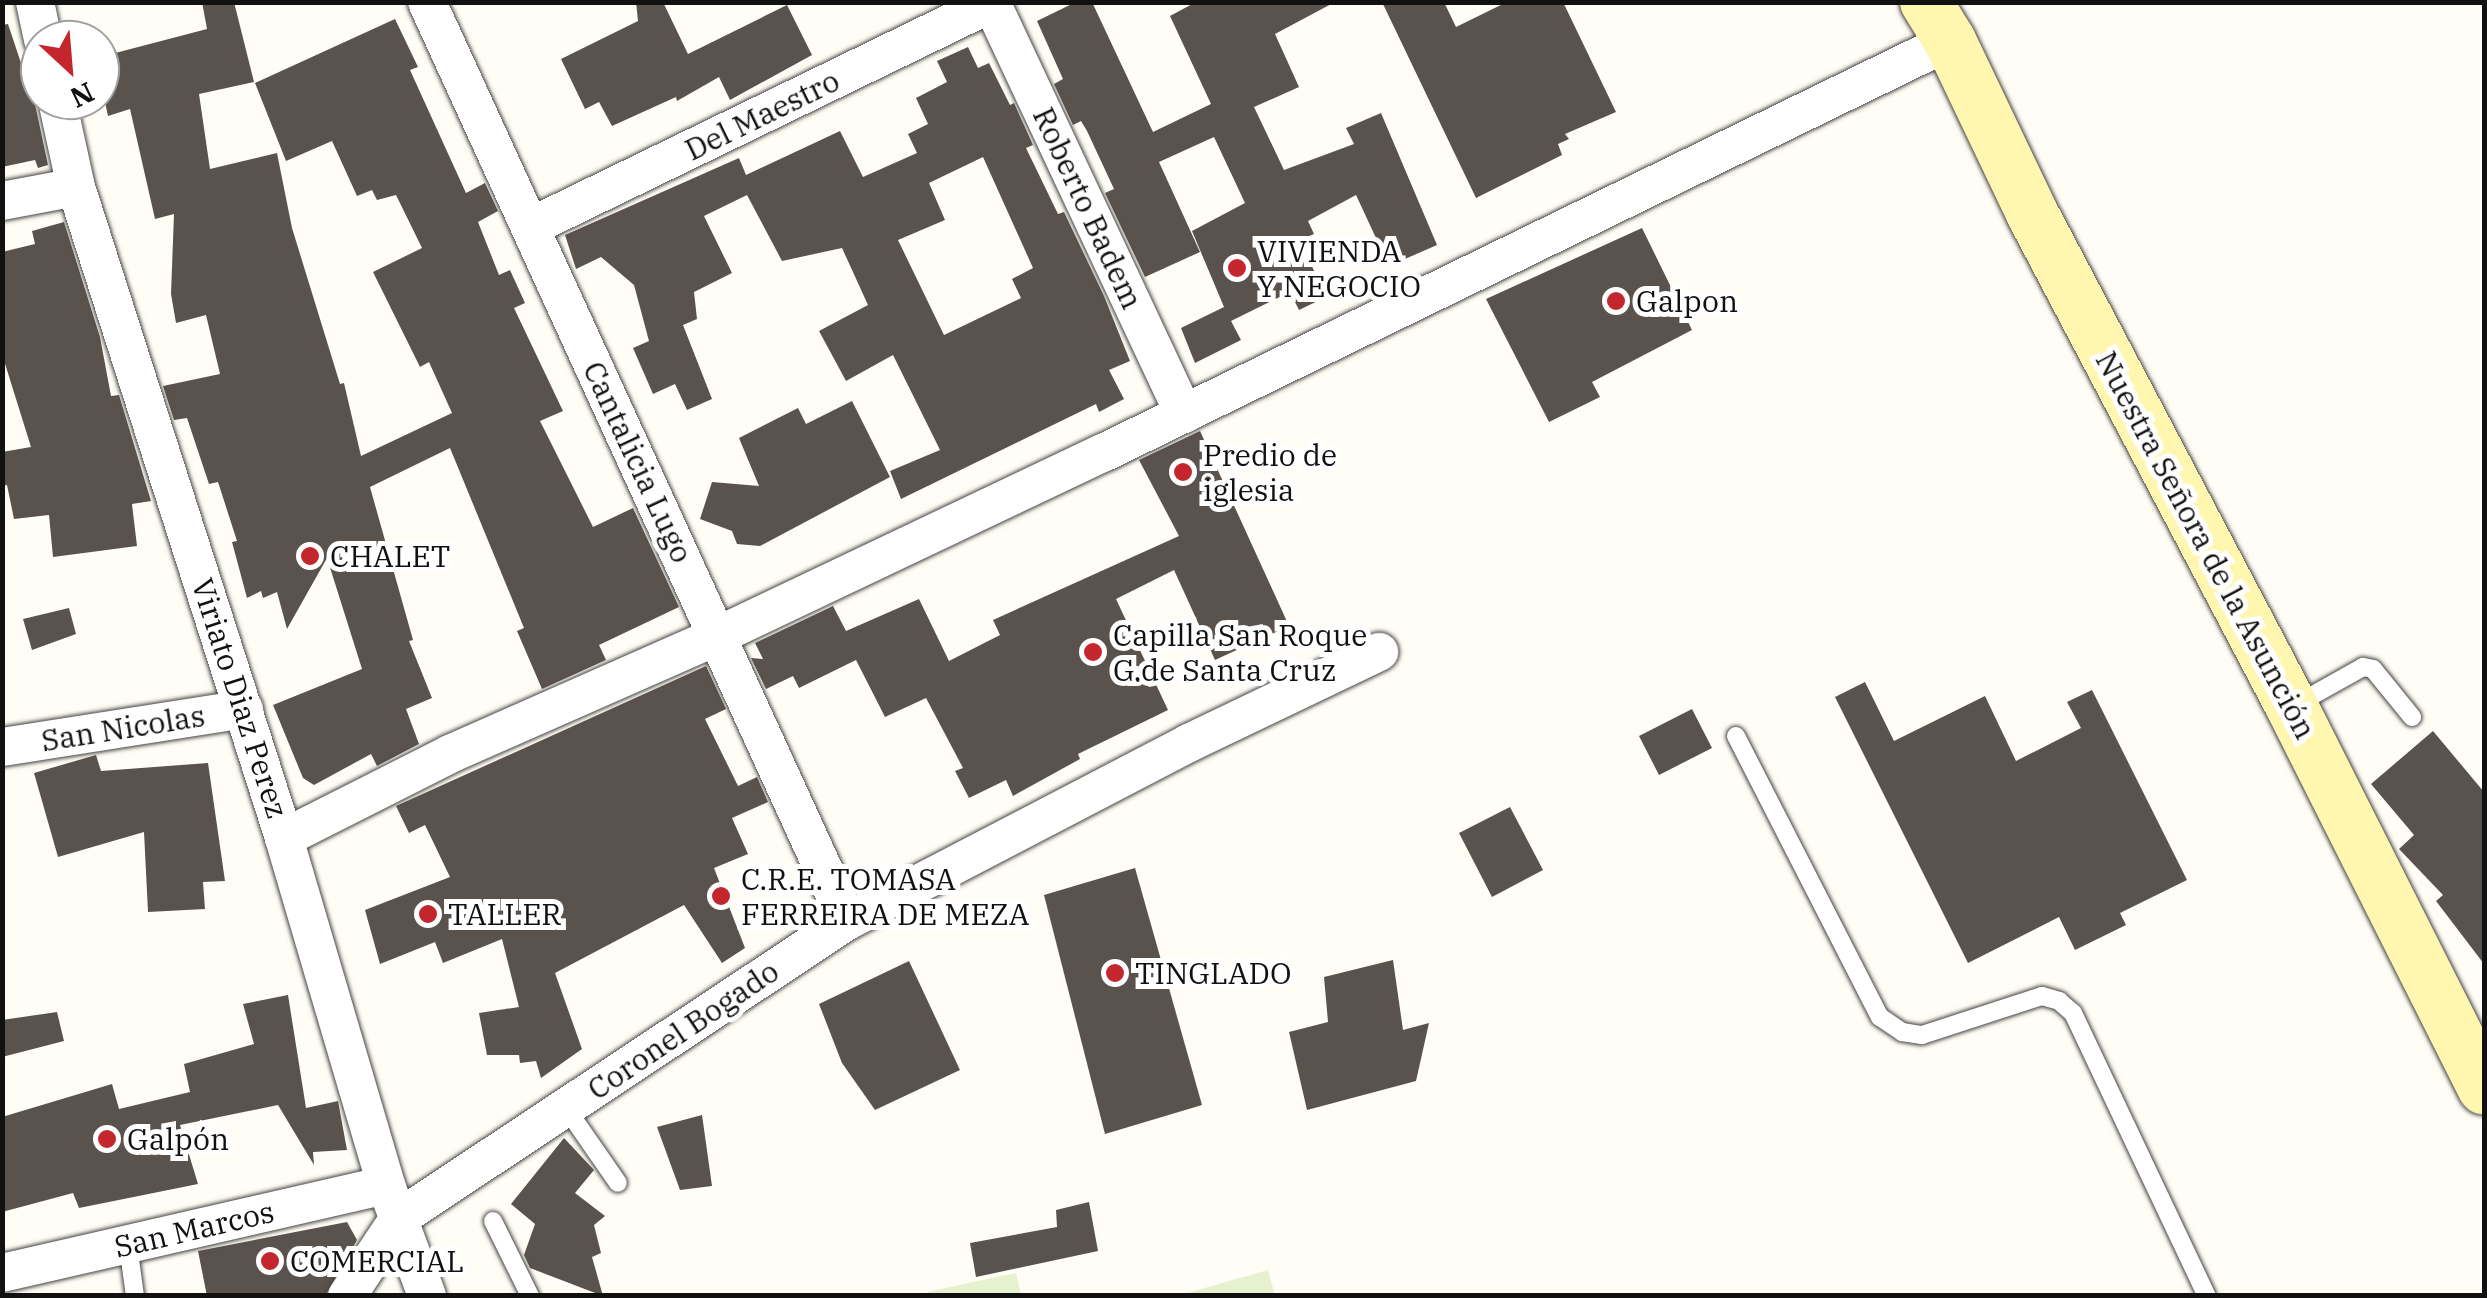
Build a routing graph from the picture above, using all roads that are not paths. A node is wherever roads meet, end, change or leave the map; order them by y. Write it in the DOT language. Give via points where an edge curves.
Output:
graph roads {
  1 [pos="427,2"];
  2 [pos="992,3"];
  3 [pos="1938,22"];
  4 [pos="61,120"];
  5 [pos="76,186"];
  6 [pos="2,201"];
  7 [pos="530,227"];
  8 [pos="1184,414"];
  9 [pos="717,636"];
  10 [pos="1379,652"];
  11 [pos="2292,707"];
  12 [pos="244,709"];
  13 [pos="2412,717"];
  14 [pos="1736,736"];
  15 [pos="2,748"];
  16 [pos="284,838"];
  17 [pos="847,922"];
  18 [pos="2484,1088"];
  19 [pos="566,1108"];
  20 [pos="618,1184"];
  21 [pos="393,1202"];
  22 [pos="493,1221"];
  23 [pos="128,1244"];
  24 [pos="2,1273"];
  25 [pos="135,1296"];
  26 [pos="346,1296"];
  27 [pos="427,1296"];
  28 [pos="530,1296"];
  29 [pos="2208,1296"];
  1 -- 7 [label="street, Cantalicia Lugo"];
  2 -- 7 [label="street, Del Maestro"];
  2 -- 8 [label="street, Roberto Badem"];
  3 -- 8 [label="street"];
  3 -- 11 [label="street, Nuestra Señora de la Asunción"];
  4 -- 5 [label="street, Viriato Diaz Perez"];
  5 -- 6 [label="street"];
  5 -- 12 [label="street, Viriato Diaz Perez"];
  7 -- 9 [label="street, Cantalicia Lugo"];
  8 -- 9 [label="street"];
  9 -- 16 [label="street" via="450,754"];
  9 -- 17 [label="street, Cantalicia Lugo"];
  10 -- 17 [label="street, Coronel Bogado"];
  11 -- 13 [label="lane" via="2363,667 2373,668"];
  11 -- 18 [label="street, Nuestra Señora de la Asunción"];
  12 -- 15 [label="street, San Nicolas"];
  12 -- 16 [label="street, Viriato Diaz Perez"];
  14 -- 29 [label="lane" via="1880,1017 1902,1032 1922,1035 2042,996 2073,1013"];
  16 -- 21 [label="street, Viriato Diaz Perez"];
  17 -- 19 [label="street, Coronel Bogado"];
  19 -- 20 [label="lane"];
  19 -- 21 [label="street, Coronel Bogado"];
  21 -- 23 [label="street, San Marcos"];
  21 -- 26 [label="street, Coronel Bogado"];
  21 -- 27 [label="street, Viriato Diaz Perez"];
  22 -- 28 [label="lane"];
  23 -- 24 [label="street, San Marcos"];
  23 -- 25 [label="lane"];
}
